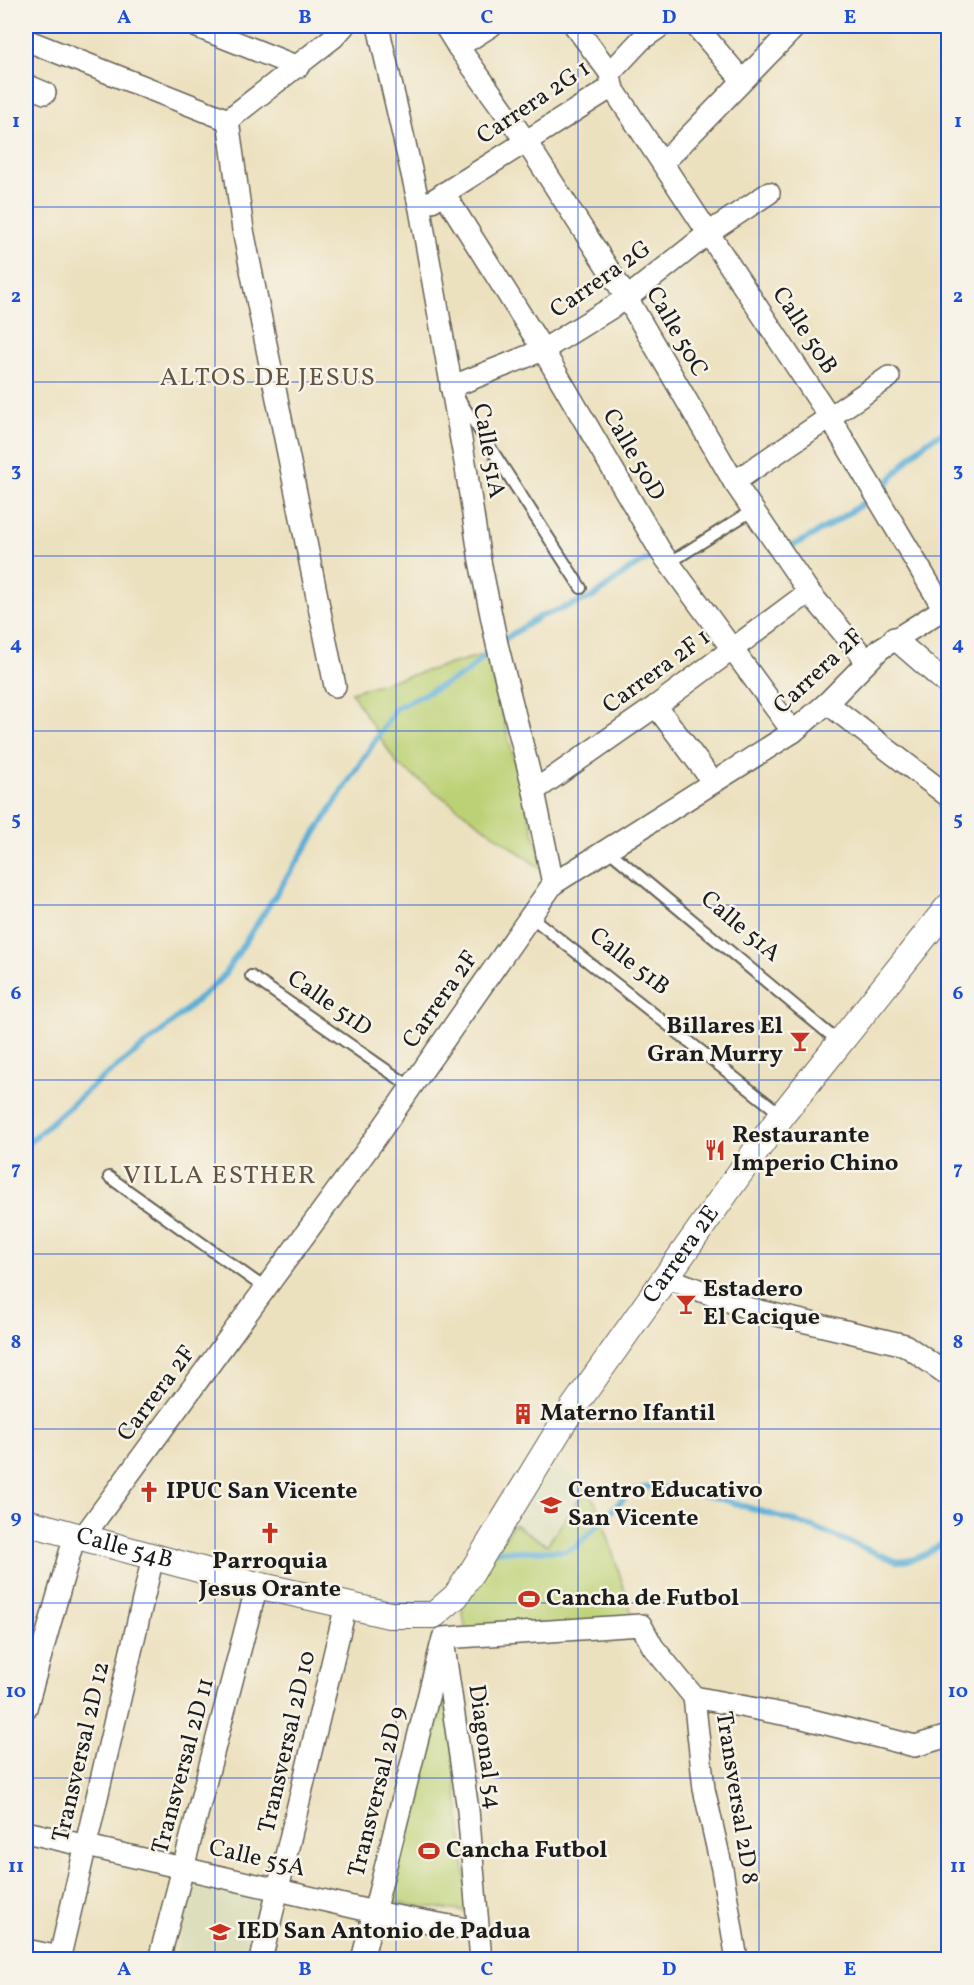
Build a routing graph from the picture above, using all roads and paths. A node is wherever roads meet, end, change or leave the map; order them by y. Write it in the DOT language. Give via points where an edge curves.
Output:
graph roads {
  1 [pos="195,26"];
  2 [pos="344,26"];
  3 [pos="378,26"];
  4 [pos="445,26"];
  5 [pos="491,26"];
  6 [pos="575,26"];
  7 [pos="661,26"];
  8 [pos="696,26"];
  9 [pos="796,26"];
  10 [pos="26,40"];
  11 [pos="458,47"];
  12 [pos="298,66"];
  13 [pos="611,80"];
  14 [pos="742,80"];
  15 [pos="26,85"];
  16 [pos="45,93"];
  17 [pos="228,120"];
  18 [pos="525,140"];
  19 [pos="663,163"];
  20 [pos="444,193"];
  21 [pos="769,193"];
  22 [pos="420,209"];
  23 [pos="710,232"];
  24 [pos="627,298"];
  25 [pos="543,350"];
  26 [pos="889,376"];
  27 [pos="451,387"];
  28 [pos="829,416"];
  29 [pos="734,482"];
  30 [pos="753,510"];
  31 [pos="669,563"];
  32 [pos="581,588"];
  33 [pos="809,592"];
  34 [pos="946,608"];
  35 [pos="894,638"];
  36 [pos="733,648"];
  37 [pos="867,661"];
  38 [pos="948,685"];
  39 [pos="334,686"];
  40 [pos="827,703"];
  41 [pos="656,706"];
  42 [pos="793,732"];
  43 [pos="713,782"];
  44 [pos="534,791"];
  45 [pos="948,796"];
  46 [pos="608,850"];
  47 [pos="553,884"];
  48 [pos="948,906"];
  49 [pos="530,915"];
  50 [pos="251,976"];
  51 [pos="840,1043"];
  52 [pos="411,1088"];
  53 [pos="782,1115"];
  54 [pos="109,1177"];
  55 [pos="667,1278"];
  56 [pos="266,1288"];
  57 [pos="948,1375"];
  58 [pos="26,1522"];
  59 [pos="79,1536"];
  60 [pos="153,1557"];
  61 [pos="257,1585"];
  62 [pos="346,1605"];
  63 [pos="438,1626"];
  64 [pos="694,1697"];
  65 [pos="26,1707"];
  66 [pos="948,1736"];
  67 [pos="26,1832"];
  68 [pos="87,1846"];
  69 [pos="183,1868"];
  70 [pos="279,1890"];
  71 [pos="374,1912"];
  72 [pos="478,1931"];
  73 [pos="26,1950"];
  74 [pos="59,1958"];
  75 [pos="159,1959"];
  76 [pos="261,1959"];
  77 [pos="362,1959"];
  78 [pos="481,1959"];
  79 [pos="737,1959"];
  1 -- 12 [label="street"];
  2 -- 12 [label="street"];
  3 -- 22 [label="street, Calle 51A"];
  4 -- 11 [label="street, Calle 50C"];
  5 -- 11 [label="street"];
  6 -- 13 [label="street, Calle 50B"];
  7 -- 13 [label="street, Carrera 2G 1" via="641,40"];
  8 -- 14 [label="street"];
  9 -- 14 [label="street"];
  10 -- 17 [label="street"];
  11 -- 18 [label="street, Calle 50C"];
  12 -- 17 [label="street"];
  13 -- 18 [label="street, Carrera 2G 1"];
  13 -- 19 [label="street, Calle 50B"];
  14 -- 19 [label="street"];
  15 -- 16 [label="street"];
  17 -- 39 [label="street" via="243,230"];
  18 -- 20 [label="street, Carrera 2G 1"];
  18 -- 24 [label="street, Calle 50C"];
  19 -- 23 [label="street, Calle 50B"];
  20 -- 22 [label="street, Carrera 2G 1"];
  20 -- 25 [label="street, Calle 50D"];
  21 -- 23 [label="street, Carrera 2G"];
  22 -- 27 [label="street, Calle 51A"];
  23 -- 24 [label="street, Carrera 2G"];
  23 -- 28 [label="street, Calle 50B"];
  24 -- 25 [label="street, Carrera 2G"];
  24 -- 29 [label="street, Calle 50C"];
  25 -- 27 [label="street, Carrera 2G"];
  25 -- 31 [label="street, Calle 50D"];
  26 -- 28 [label="street"];
  27 -- 32 [label="lane"];
  27 -- 44 [label="street, Calle 51A" via="484,582"];
  28 -- 29 [label="street"];
  28 -- 34 [label="street, Calle 50B"];
  29 -- 30 [label="street, Calle 50C"];
  30 -- 31 [label="lane"];
  30 -- 33 [label="street, Calle 50C"];
  31 -- 36 [label="street, Calle 50D"];
  33 -- 36 [label="street, Carrera 2F 1"];
  33 -- 37 [label="street, Calle 50C"];
  34 -- 35 [label="street, Carrera 2F"];
  35 -- 37 [label="street, Carrera 2F"];
  35 -- 38 [label="street"];
  36 -- 41 [label="street, Carrera 2F 1"];
  36 -- 42 [label="street, Calle 50D"];
  37 -- 40 [label="street, Carrera 2F"];
  40 -- 42 [label="street, Carrera 2F"];
  40 -- 45 [label="street"];
  41 -- 43 [label="street"];
  41 -- 44 [label="street, Carrera 2F 1"];
  42 -- 43 [label="street, Carrera 2F"];
  43 -- 46 [label="street, Carrera 2F"];
  44 -- 47 [label="street, Calle 51A"];
  46 -- 47 [label="street, Carrera 2F"];
  46 -- 51 [label="lane, Calle 51A"];
  47 -- 49 [label="street, Carrera 2F"];
  48 -- 51 [label="street, Carrera 2E"];
  49 -- 52 [label="street, Carrera 2F"];
  49 -- 53 [label="lane, Calle 51B"];
  50 -- 52 [label="lane, Calle 51D"];
  51 -- 53 [label="street, Carrera 2E"];
  52 -- 56 [label="street, Carrera 2F"];
  53 -- 55 [label="street, Carrera 2E"];
  54 -- 56 [label="lane"];
  55 -- 57 [label="street" via="747,1308 905,1345"];
  55 -- 63 [label="street, Carrera 2E" via="568,1415"];
  56 -- 59 [label="street, Carrera 2F"];
  58 -- 59 [label="street, Calle 54B"];
  59 -- 60 [label="street, Calle 54B"];
  59 -- 65 [label="street"];
  60 -- 61 [label="street, Calle 54B"];
  60 -- 68 [label="street, Transversal 2D 12"];
  61 -- 62 [label="street, Calle 54B"];
  61 -- 69 [label="street, Transversal 2D 11"];
  62 -- 63 [label="street, Calle 54B"];
  62 -- 70 [label="street, Transversal 2D 10"];
  63 -- 64 [label="street, Transversal 2D 8" via="641,1625 653,1647"];
  63 -- 71 [label="street, Transversal 2D 9"];
  63 -- 72 [label="street, Diagonal 54" via="466,1799"];
  64 -- 66 [label="street" via="803,1718 915,1746"];
  64 -- 79 [label="street, Transversal 2D 8" via="704,1789"];
  67 -- 68 [label="street, Calle 55A"];
  68 -- 69 [label="street, Calle 55A"];
  68 -- 74 [label="street, Transversal 2D 12"];
  69 -- 70 [label="street, Calle 55A"];
  69 -- 75 [label="street, Transversal 2D 11"];
  70 -- 71 [label="street, Calle 55A"];
  70 -- 76 [label="street, Transversal 2D 10"];
  71 -- 72 [label="street, Calle 55A"];
  71 -- 77 [label="street, Transversal 2D 9"];
  72 -- 78 [label="street, Diagonal 54"];
  73 -- 74 [label="street"];
}
